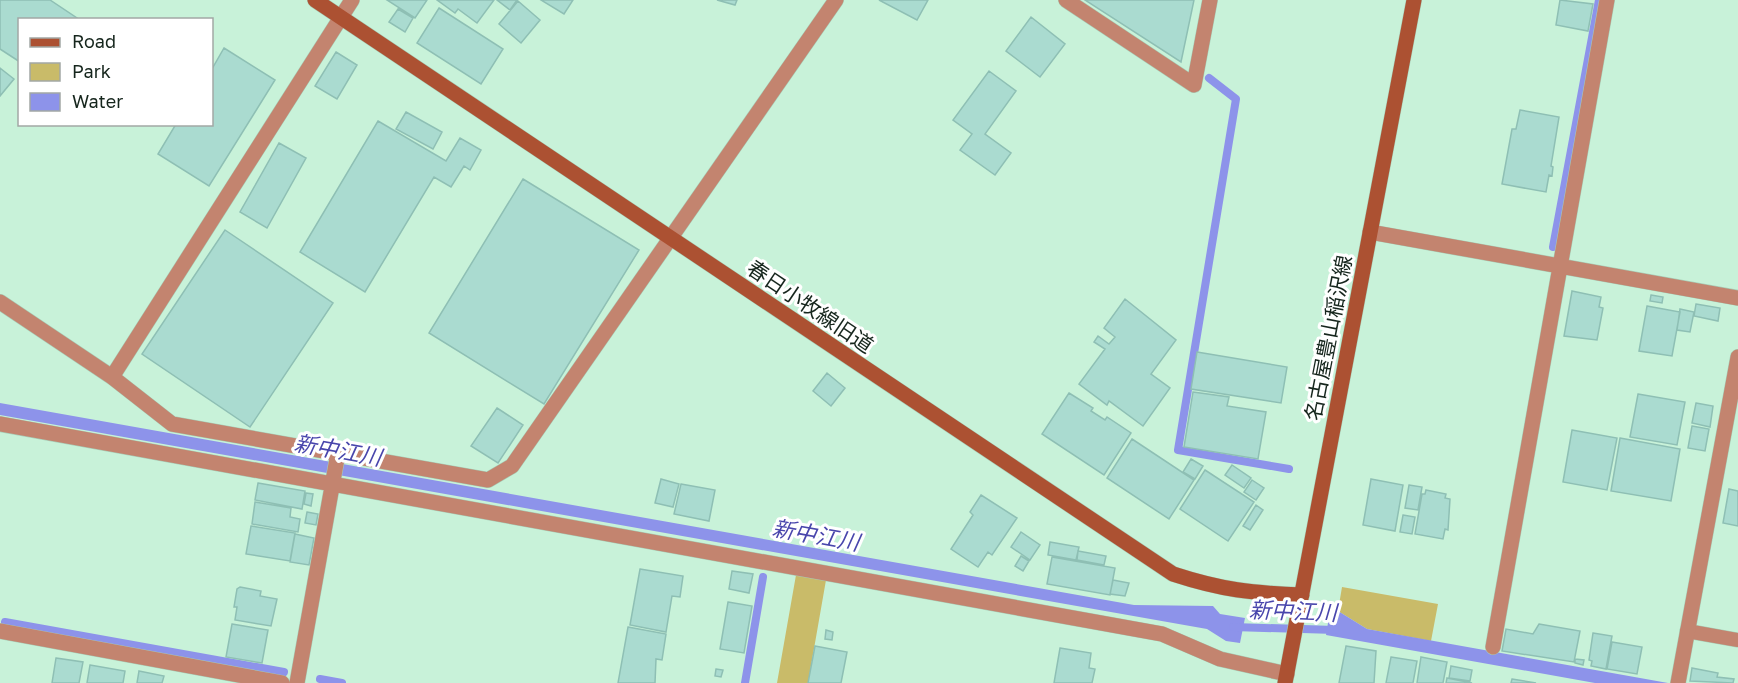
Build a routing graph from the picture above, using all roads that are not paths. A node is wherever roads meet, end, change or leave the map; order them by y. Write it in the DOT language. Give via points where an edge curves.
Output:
graph roads {
  1 [pos="315,0"];
  2 [pos="352,0"];
  3 [pos="836,0"];
  4 [pos="1066,0"];
  5 [pos="1210,0"];
  6 [pos="1414,0"];
  7 [pos="1607,0"];
  8 [pos="341,17"];
  9 [pos="1370,232"];
  10 [pos="670,238"];
  11 [pos="1560,266"];
  12 [pos="1738,298"];
  13 [pos="0,302"];
  14 [pos="1738,357"];
  15 [pos="112,376"];
  16 [pos="0,424"];
  17 [pos="337,458"];
  18 [pos="333,481"];
  19 [pos="1301,600"];
  20 [pos="1687,631"];
  21 [pos="0,632"];
  22 [pos="1738,640"];
  23 [pos="1492,647"];
  24 [pos="1679,677"];
  25 [pos="1286,679"];
  26 [pos="282,683"];
  27 [pos="297,683"];
  1 -- 8 [label="street, 春日小牧線旧道"];
  2 -- 8 [label="street"];
  3 -- 10 [label="street"];
  4 -- 5 [label="street" via="1194,85"];
  6 -- 9 [label="street, 名古屋豊山稲沢線"];
  7 -- 11 [label="street"];
  8 -- 10 [label="street, 春日小牧線旧道"];
  8 -- 15 [label="street"];
  9 -- 11 [label="street"];
  9 -- 19 [label="street, 名古屋豊山稲沢線"];
  10 -- 17 [label="street" via="512,466 488,480"];
  10 -- 19 [label="street, 春日小牧線旧道" via="1173,574 1244,593"];
  11 -- 12 [label="street"];
  11 -- 23 [label="street"];
  13 -- 15 [label="street"];
  14 -- 20 [label="street"];
  15 -- 17 [label="street" via="172,424"];
  16 -- 18 [label="street"];
  17 -- 18 [label="street"];
  18 -- 25 [label="street" via="1162,634 1220,659"];
  18 -- 27 [label="street"];
  19 -- 25 [label="street, 名古屋豊山稲沢線"];
  20 -- 22 [label="lane"];
  20 -- 24 [label="street"];
  21 -- 26 [label="street"];
}
